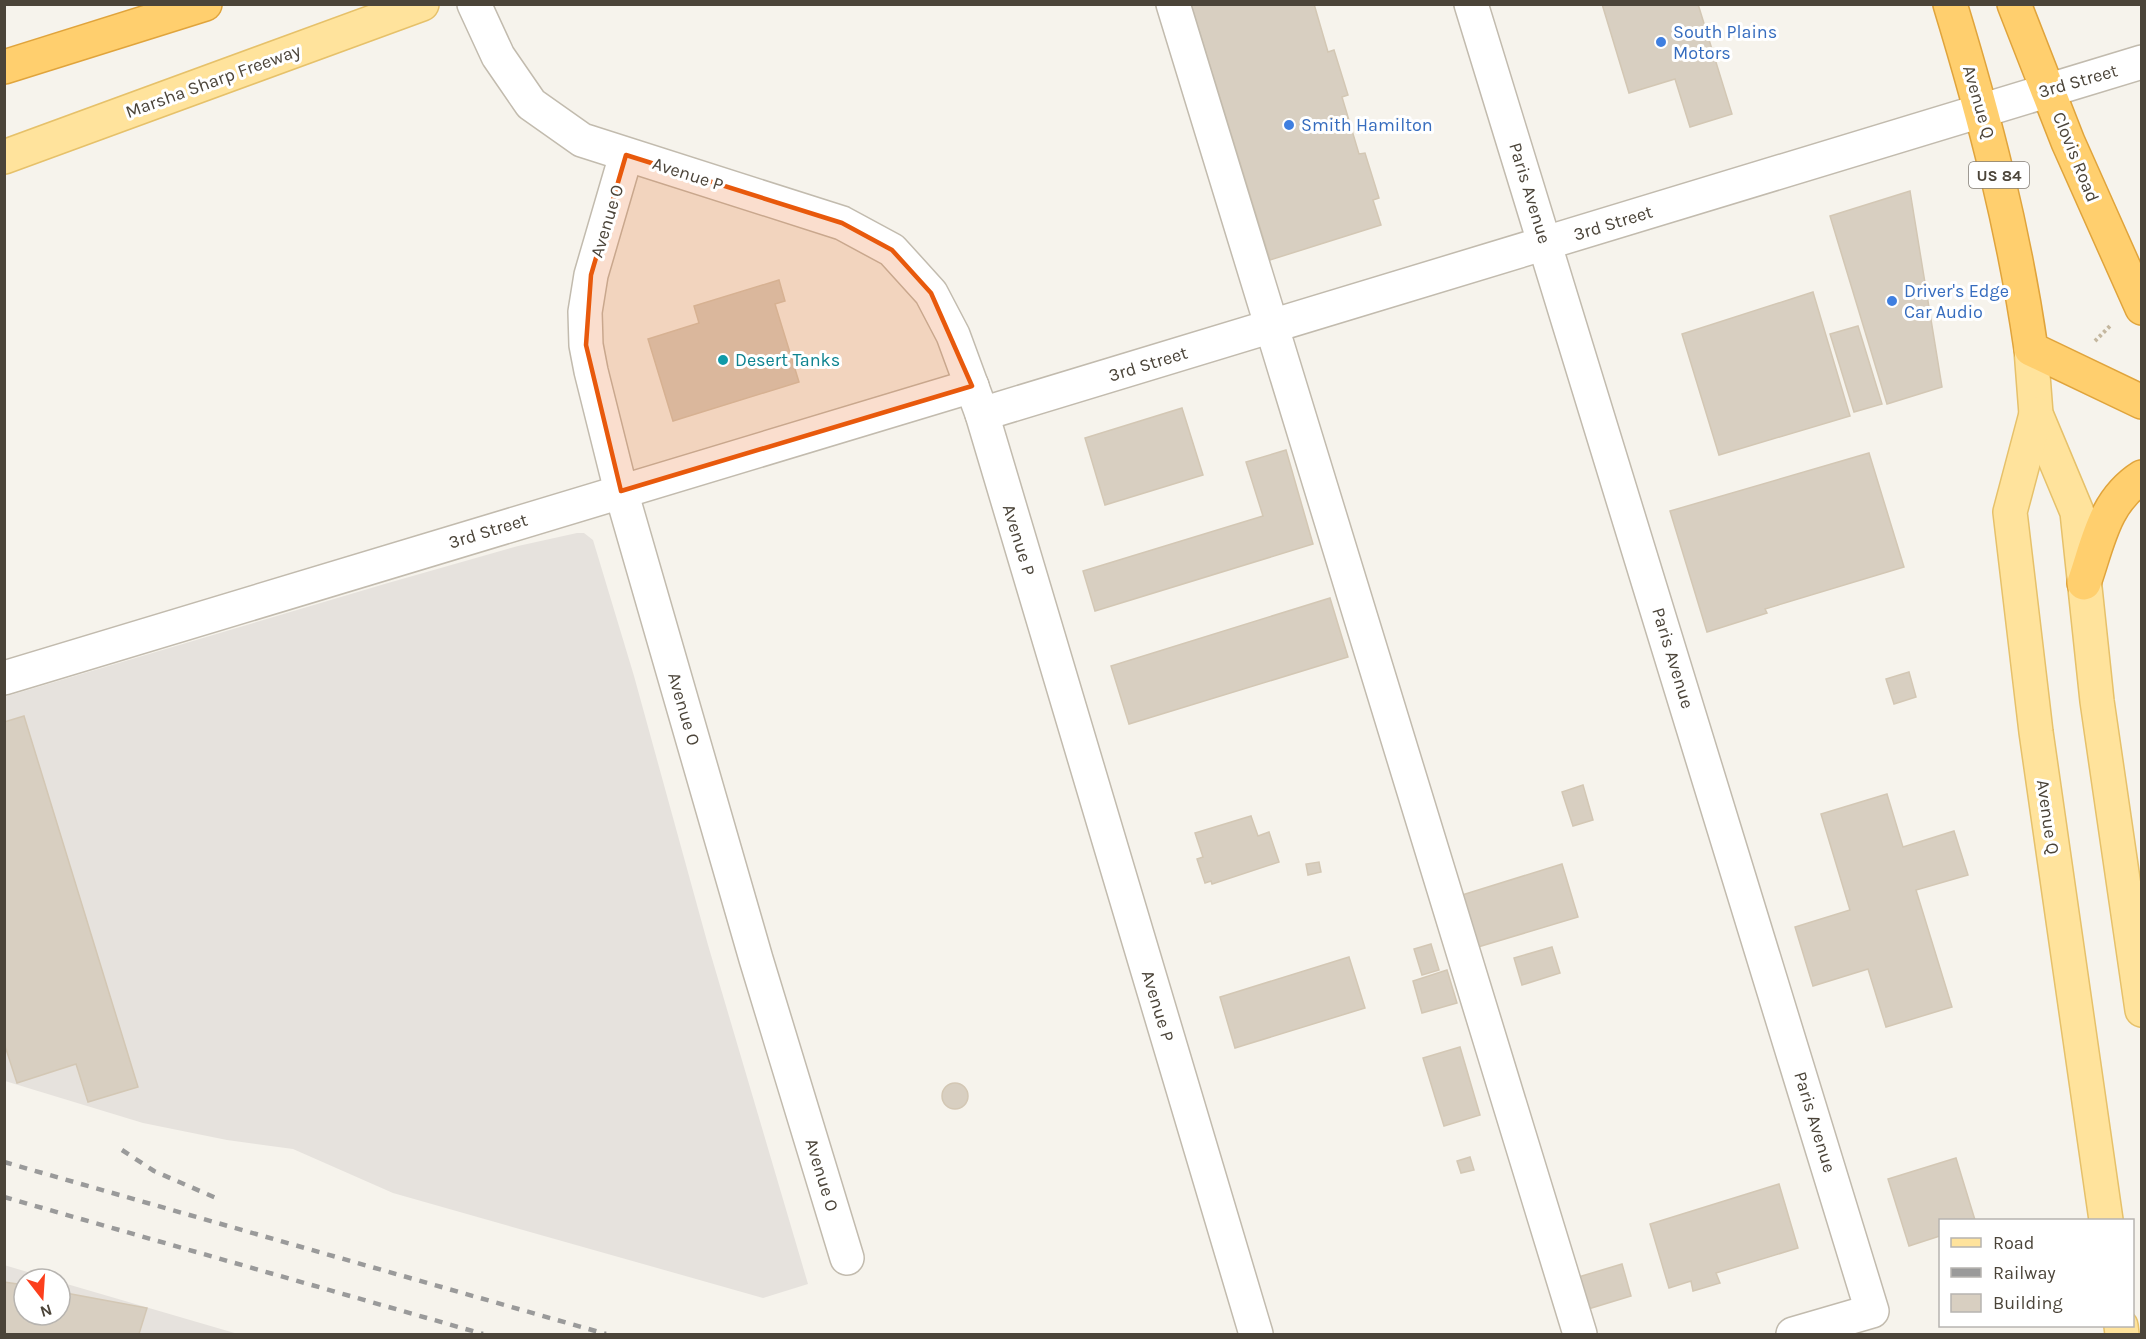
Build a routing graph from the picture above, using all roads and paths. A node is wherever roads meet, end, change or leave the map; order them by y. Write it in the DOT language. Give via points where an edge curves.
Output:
graph roads {
  1 [pos="205,4"];
  2 [pos="422,4"];
  3 [pos="474,4"];
  4 [pos="1173,4"];
  5 [pos="1471,4"];
  6 [pos="1950,4"];
  7 [pos="2014,4"];
  8 [pos="2142,62"];
  9 [pos="4,67"];
  10 [pos="2049,90"];
  11 [pos="1982,109"];
  12 [pos="627,155"];
  13 [pos="4,156"];
  14 [pos="1546,243"];
  15 [pos="2129,314"];
  16 [pos="1271,327"];
  17 [pos="2090,346"];
  18 [pos="2031,349"];
  19 [pos="977,400"];
  20 [pos="2142,402"];
  21 [pos="2036,414"];
  22 [pos="2142,477"];
  23 [pos="621,491"];
  24 [pos="2084,583"];
  25 [pos="4,678"];
  26 [pos="2142,1010"];
  27 [pos="2106,1219"];
  28 [pos="847,1258"];
  29 [pos="1256,1335"];
  30 [pos="1580,1335"];
  31 [pos="1793,1335"];
  1 -- 9 [label="highway"];
  2 -- 13 [label="main road, Marsha Sharp Freeway"];
  3 -- 12 [label="street, Avenue P" via="498,56 531,104 582,140"];
  4 -- 16 [label="street"];
  5 -- 14 [label="street, Paris Avenue"];
  6 -- 11 [label="highway, Avenue Q / US 84"];
  7 -- 10 [label="highway, Clovis Road"];
  8 -- 10 [label="street, 3rd Street"];
  10 -- 11 [label="street, 3rd Street"];
  10 -- 15 [label="highway, Clovis Road"];
  11 -- 14 [label="street, 3rd Street"];
  11 -- 18 [label="highway, Avenue Q / US 84" via="2019,266"];
  12 -- 19 [label="street, Avenue P" via="842,223 892,250 931,292 953,334"];
  12 -- 23 [label="street, Avenue O" via="591,275 585,312 591,371"];
  14 -- 16 [label="street, 3rd Street"];
  14 -- 31 [label="street, Paris Avenue" via="1872,1311"];
  15 -- 17 [label="path"];
  16 -- 19 [label="street, 3rd Street"];
  16 -- 30 [label="street"];
  18 -- 20 [label="highway"];
  18 -- 21 [label="main road, Avenue Q"];
  19 -- 23 [label="street, 3rd Street"];
  19 -- 29 [label="street, Avenue P"];
  21 -- 24 [label="main road, Avenue Q" via="2076,512"];
  21 -- 27 [label="main road, Avenue Q" via="2010,512 2036,732"];
  22 -- 24 [label="highway" via="2109,508"];
  23 -- 25 [label="street, 3rd Street"];
  23 -- 28 [label="street, Avenue O"];
  24 -- 26 [label="main road, Avenue Q" via="2097,701"];
}
